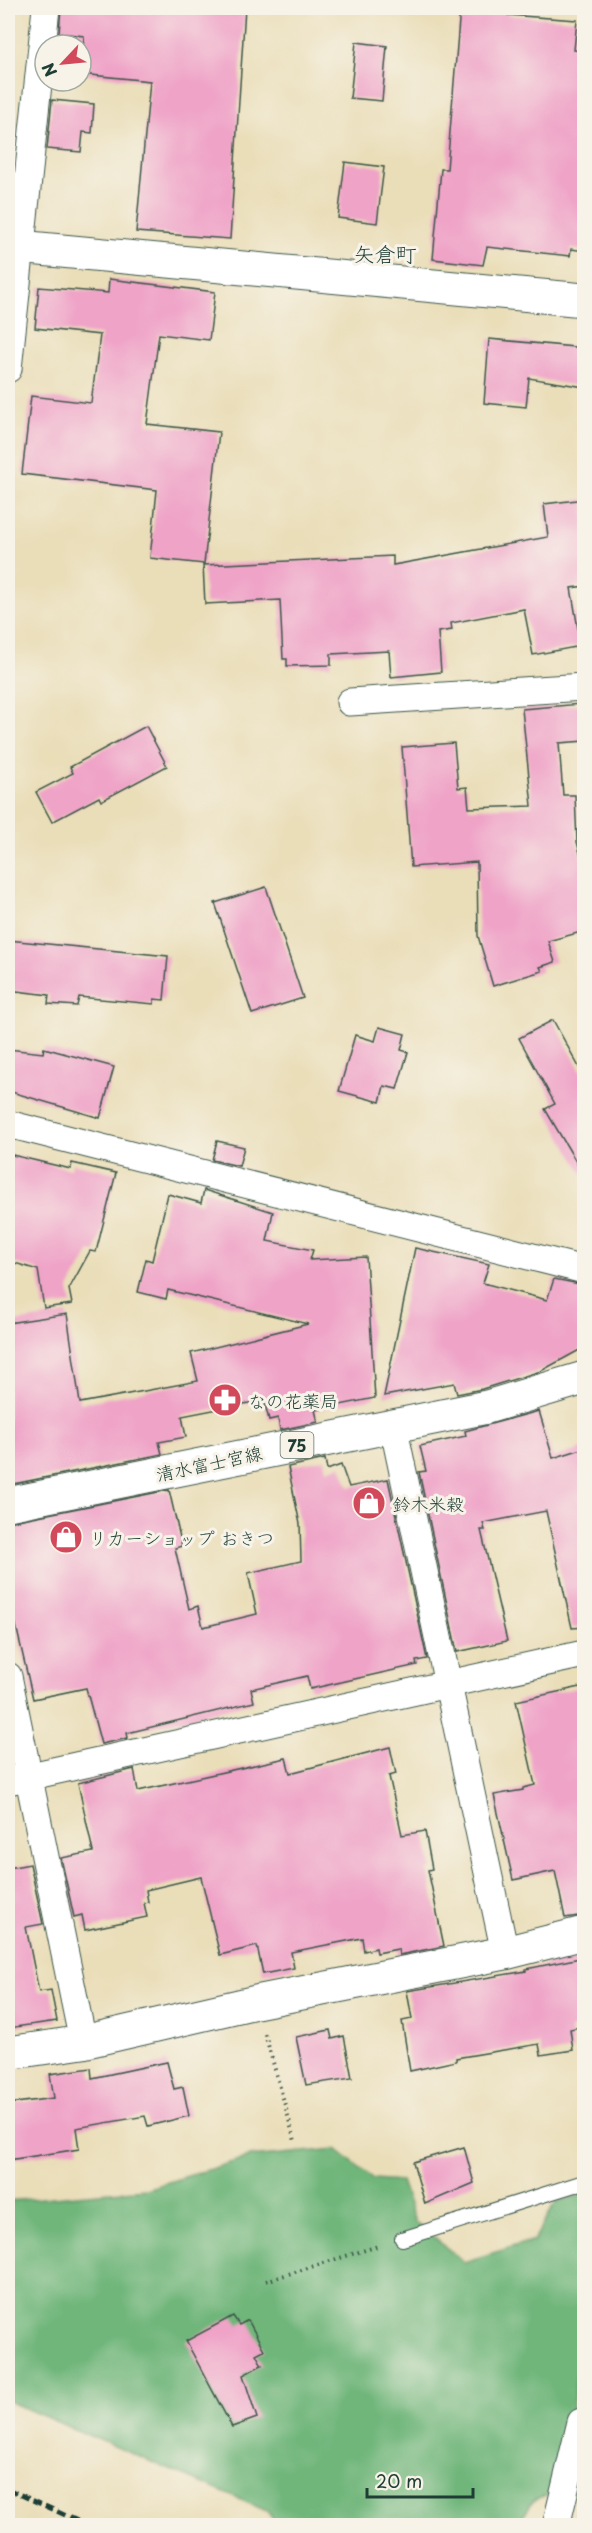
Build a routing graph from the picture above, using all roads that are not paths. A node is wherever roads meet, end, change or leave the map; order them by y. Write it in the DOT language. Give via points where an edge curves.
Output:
graph roads {
  1 [pos="46,8"];
  2 [pos="14,246"];
  3 [pos="585,300"];
  4 [pos="8,369"];
  5 [pos="585,687"];
  6 [pos="350,702"];
  7 [pos="8,1124"];
  8 [pos="585,1270"];
  9 [pos="585,1378"];
  10 [pos="393,1425"];
  11 [pos="8,1504"];
  12 [pos="585,1654"];
  13 [pos="8,1676"];
  14 [pos="446,1682"];
  15 [pos="18,1778"];
  16 [pos="585,1934"];
  17 [pos="505,1953"];
  18 [pos="83,2042"];
  19 [pos="8,2053"];
  20 [pos="585,2182"];
  21 [pos="402,2239"];
  22 [pos="585,2424"];
  23 [pos="556,2526"];
  1 -- 2 [label="street"];
  2 -- 3 [label="street"];
  2 -- 4 [label="street"];
  5 -- 6 [label="street"];
  7 -- 8 [label="street"];
  9 -- 10 [label="street, 清水富士宮線 / 75" via="487,1407"];
  10 -- 11 [label="street, 清水富士宮線 / 75"];
  10 -- 14 [label="street"];
  12 -- 14 [label="street"];
  13 -- 15 [label="street"];
  14 -- 15 [label="street"];
  14 -- 17 [label="street"];
  15 -- 18 [label="street"];
  16 -- 17 [label="street"];
  17 -- 18 [label="street" via="256,2002"];
  18 -- 19 [label="street"];
  20 -- 21 [label="lane"];
  22 -- 23 [label="street" via="581,2422"];
}
